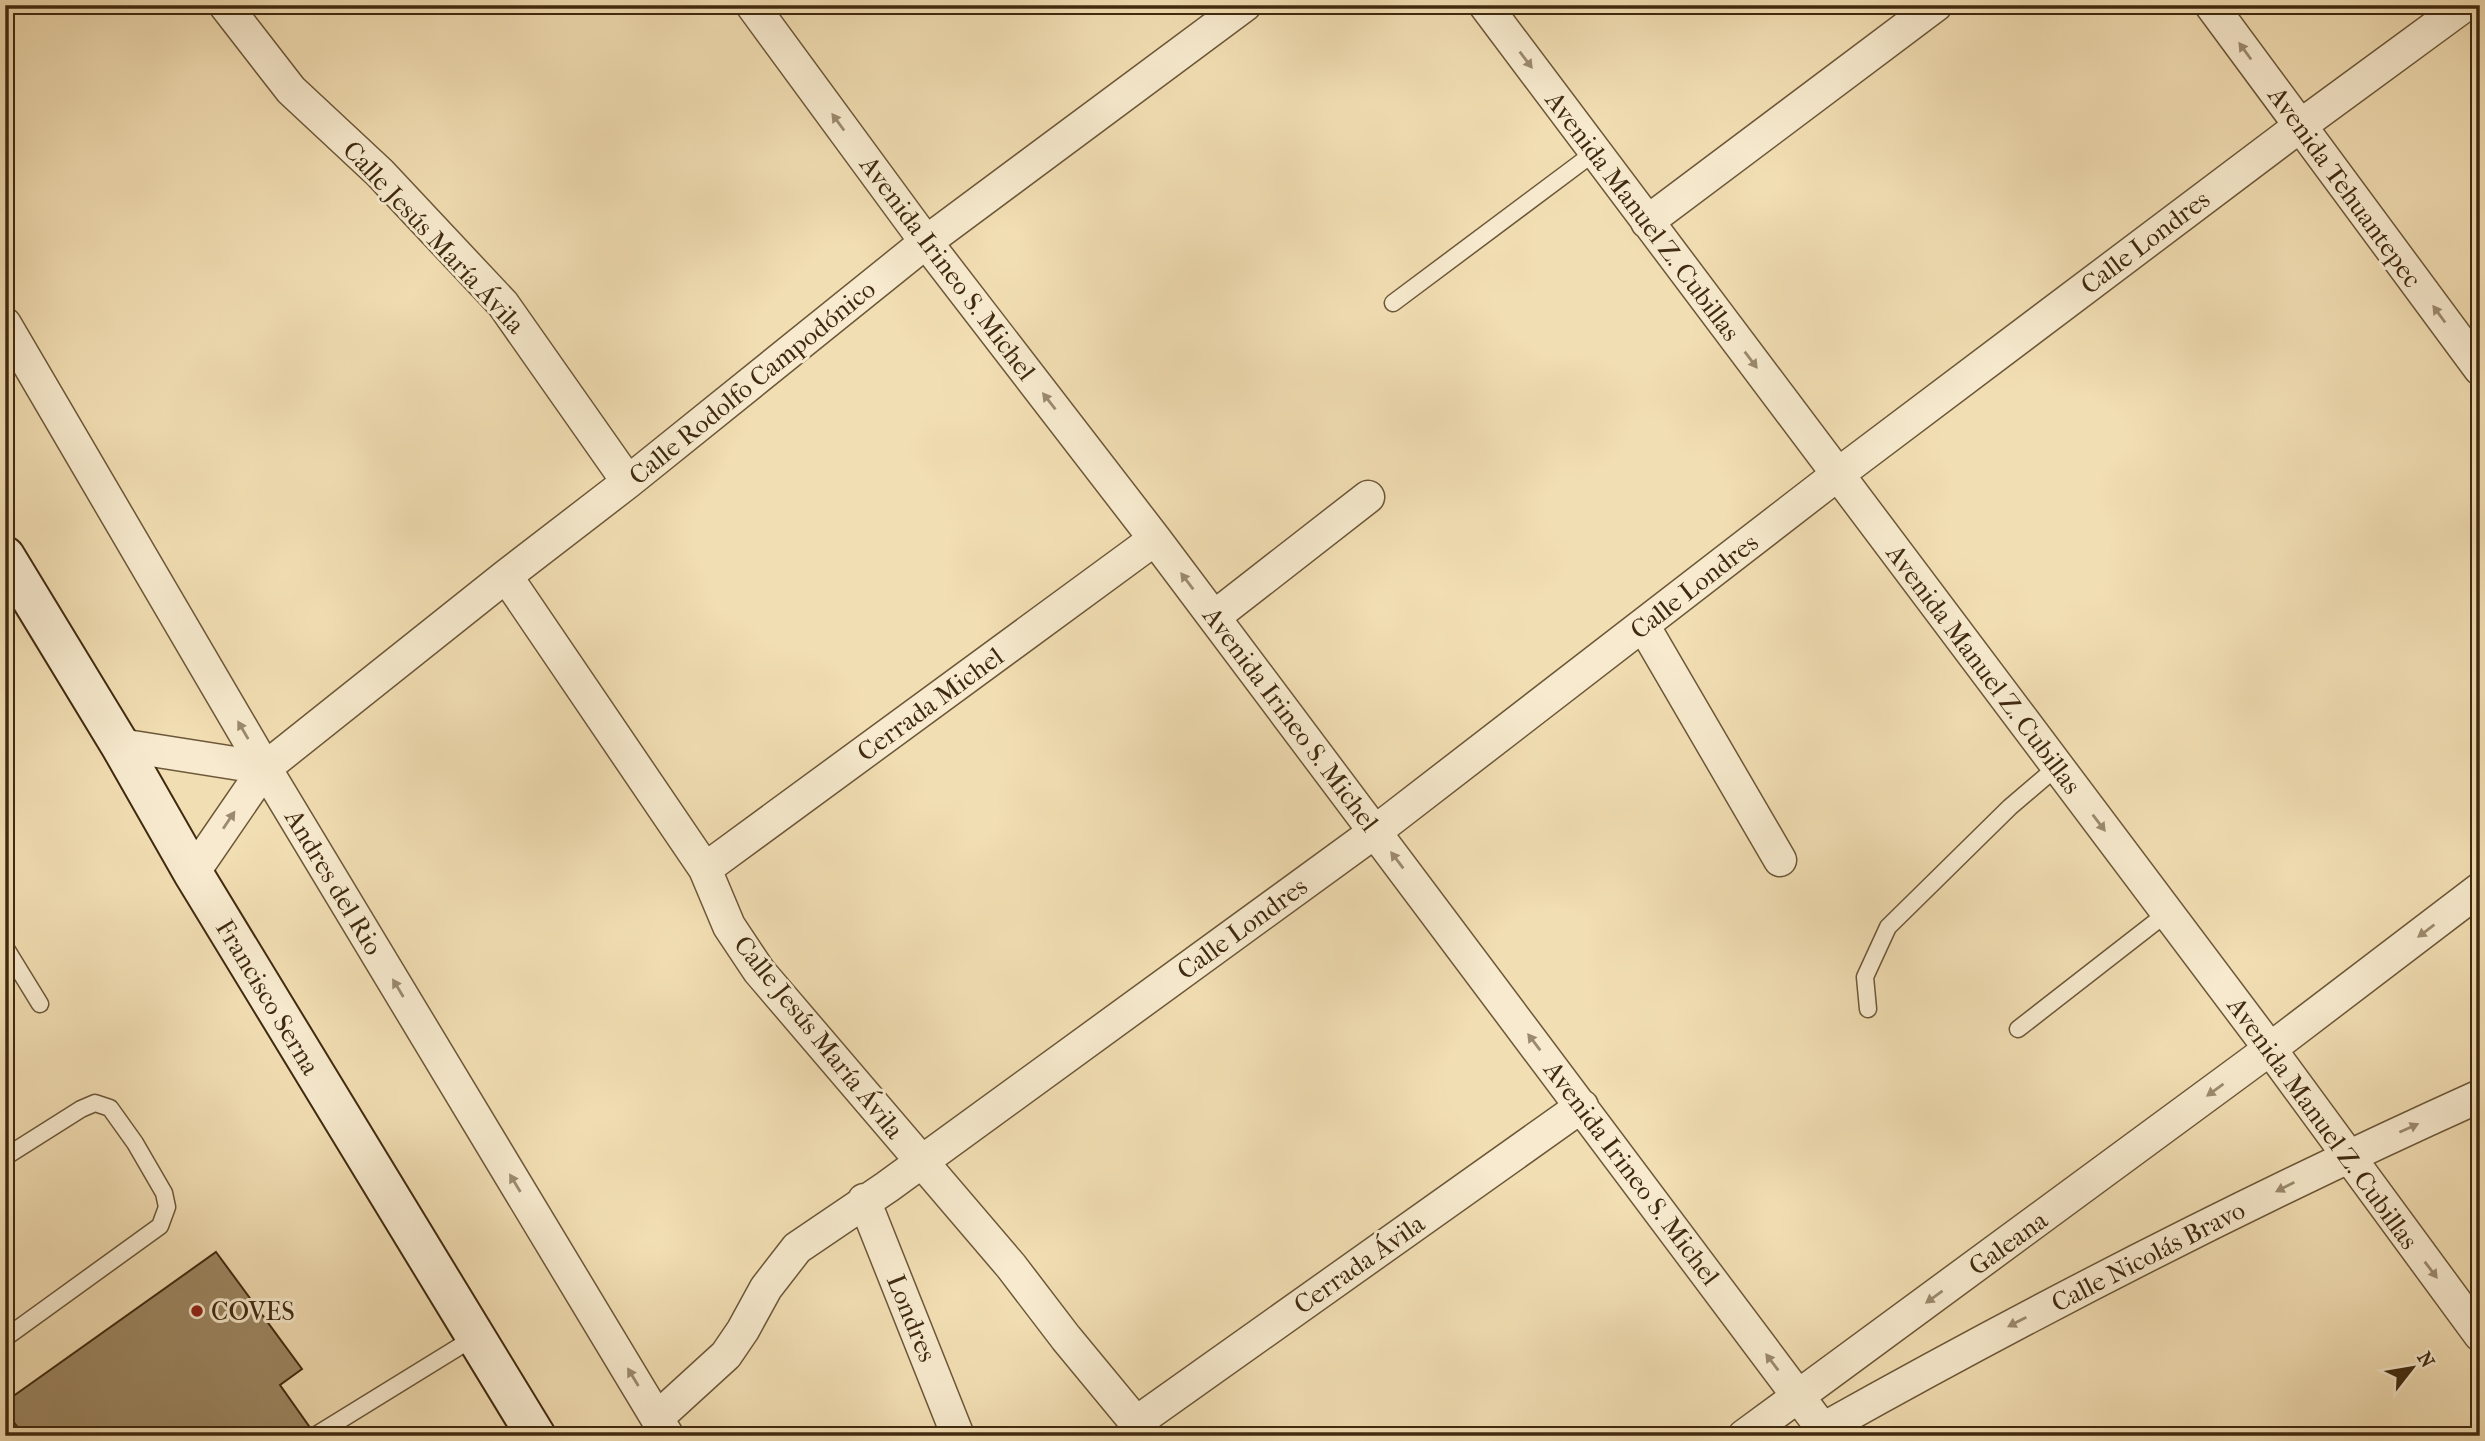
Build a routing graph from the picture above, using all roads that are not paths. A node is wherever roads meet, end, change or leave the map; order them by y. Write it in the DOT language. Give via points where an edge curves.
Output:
graph roads {
  1 [pos="225,5"];
  2 [pos="752,5"];
  3 [pos="1245,5"];
  4 [pos="1485,5"];
  5 [pos="1936,5"];
  6 [pos="2211,5"];
  7 [pos="2465,5"];
  8 [pos="2300,126"];
  9 [pos="1595,152"];
  10 [pos="1647,222"];
  11 [pos="926,242"];
  12 [pos="1393,303"];
  13 [pos="5,324"];
  14 [pos="2480,369"];
  15 [pos="1838,475"];
  16 [pos="628,482"];
  17 [pos="1368,497"];
  18 [pos="1155,539"];
  19 [pos="5,555"];
  20 [pos="506,576"];
  21 [pos="1214,617"];
  22 [pos="1643,625"];
  23 [pos="120,745"];
  24 [pos="2057,767"];
  25 [pos="265,768"];
  26 [pos="1376,831"];
  27 [pos="1780,860"];
  28 [pos="705,869"];
  29 [pos="193,873"];
  30 [pos="2480,890"];
  31 [pos="2167,913"];
  32 [pos="5,947"];
  33 [pos="40,1004"];
  34 [pos="1868,1009"];
  35 [pos="2018,1029"];
  36 [pos="2270,1049"];
  37 [pos="2480,1096"];
  38 [pos="1582,1106"];
  39 [pos="2346,1156"];
  40 [pos="5,1157"];
  41 [pos="920,1161"];
  42 [pos="864,1200"];
  43 [pos="2480,1335"];
  44 [pos="475,1337"];
  45 [pos="5,1338"];
  46 [pos="1799,1397"];
  47 [pos="663,1427"];
  48 [pos="1142,1429"];
  49 [pos="1825,1432"];
  50 [pos="316,1435"];
  51 [pos="536,1436"];
  52 [pos="958,1436"];
  53 [pos="1744,1436"];
  1 -- 16 [label="street, Calle Jesús María Ávila" via="291,90 380,173 503,304"];
  11 -- 2 [label="street, Avenida Irineo S. Michel, one-way"];
  3 -- 11 [label="street, Calle Rodolfo Campodónico"];
  4 -- 9 [label="street, Avenida Manuel Z. Cubillas, one-way"];
  5 -- 10 [label="street"];
  8 -- 6 [label="street, Avenida Tehuantepec, one-way"];
  7 -- 8 [label="street, Calle Londres"];
  14 -- 8 [label="street, Avenida Tehuantepec, one-way"];
  8 -- 15 [label="street, Calle Londres"];
  9 -- 10 [label="street, Avenida Manuel Z. Cubillas"];
  9 -- 12 [label="lane"];
  10 -- 15 [label="street, Avenida Manuel Z. Cubillas, one-way"];
  11 -- 16 [label="street, Calle Rodolfo Campodónico"];
  18 -- 11 [label="street, Avenida Irineo S. Michel, one-way"];
  25 -- 13 [label="street, Andres del Rio, one-way"];
  15 -- 22 [label="street, Calle Londres"];
  15 -- 24 [label="street, Avenida Manuel Z. Cubillas"];
  16 -- 20 [label="street, Calle Rodolfo Campodónico"];
  17 -- 21 [label="street"];
  21 -- 18 [label="street, Avenida Irineo S. Michel, one-way"];
  18 -- 28 [label="street, Cerrada Michel"];
  19 -- 23 [label="main road, Francisco Serna"];
  20 -- 25 [label="street, Calle Rodolfo Campodónico"];
  20 -- 28 [label="street, Calle Jesús María Ávila"];
  21 -- 26 [label="street, Avenida Irineo S. Michel"];
  22 -- 26 [label="street, Calle Londres"];
  22 -- 27 [label="street"];
  23 -- 25 [label="street"];
  23 -- 29 [label="main road, Francisco Serna"];
  24 -- 31 [label="street, Avenida Manuel Z. Cubillas, one-way"];
  24 -- 34 [label="lane" via="1888,927 1865,977"];
  29 -- 25 [label="street, Calle Rodolfo Campodónico, one-way"];
  47 -- 25 [label="street, Andres del Rio, one-way"];
  38 -- 26 [label="street, Avenida Irineo S. Michel, one-way"];
  26 -- 41 [label="street, Calle Londres"];
  28 -- 41 [label="street, Calle Jesús María Ávila" via="729,926 759,971"];
  29 -- 44 [label="main road, Francisco Serna"];
  30 -- 36 [label="street, Galeana, one-way"];
  31 -- 35 [label="lane"];
  31 -- 36 [label="street, Avenida Manuel Z. Cubillas"];
  32 -- 33 [label="lane"];
  36 -- 39 [label="street, Avenida Manuel Z. Cubillas"];
  36 -- 46 [label="street, Galeana, one-way"];
  39 -- 37 [label="street, Calle Nicolás Bravo, one-way"];
  46 -- 38 [label="street, Avenida Irineo S. Michel, one-way"];
  38 -- 48 [label="street, Cerrada Ávila"];
  39 -- 43 [label="street, Avenida Manuel Z. Cubillas, one-way"];
  39 -- 49 [label="street, Calle Nicolás Bravo, one-way" via="1985,1338"];
  40 -- 45 [label="lane" via="95,1103 110,1108 135,1143 164,1193 167,1207 160,1226"];
  41 -- 42 [label="street, Calle Londres"];
  41 -- 48 [label="street, Calle Jesús María Ávila" via="1012,1266"];
  42 -- 47 [label="street, Calle Londres" via="797,1248 766,1288 726,1355"];
  42 -- 52 [label="street, Londres"];
  44 -- 50 [label="lane"];
  44 -- 51 [label="main road, Francisco Serna"];
  46 -- 49 [label="street, Avenida Irineo S. Michel"];
  46 -- 53 [label="street, Galeana"];
}
